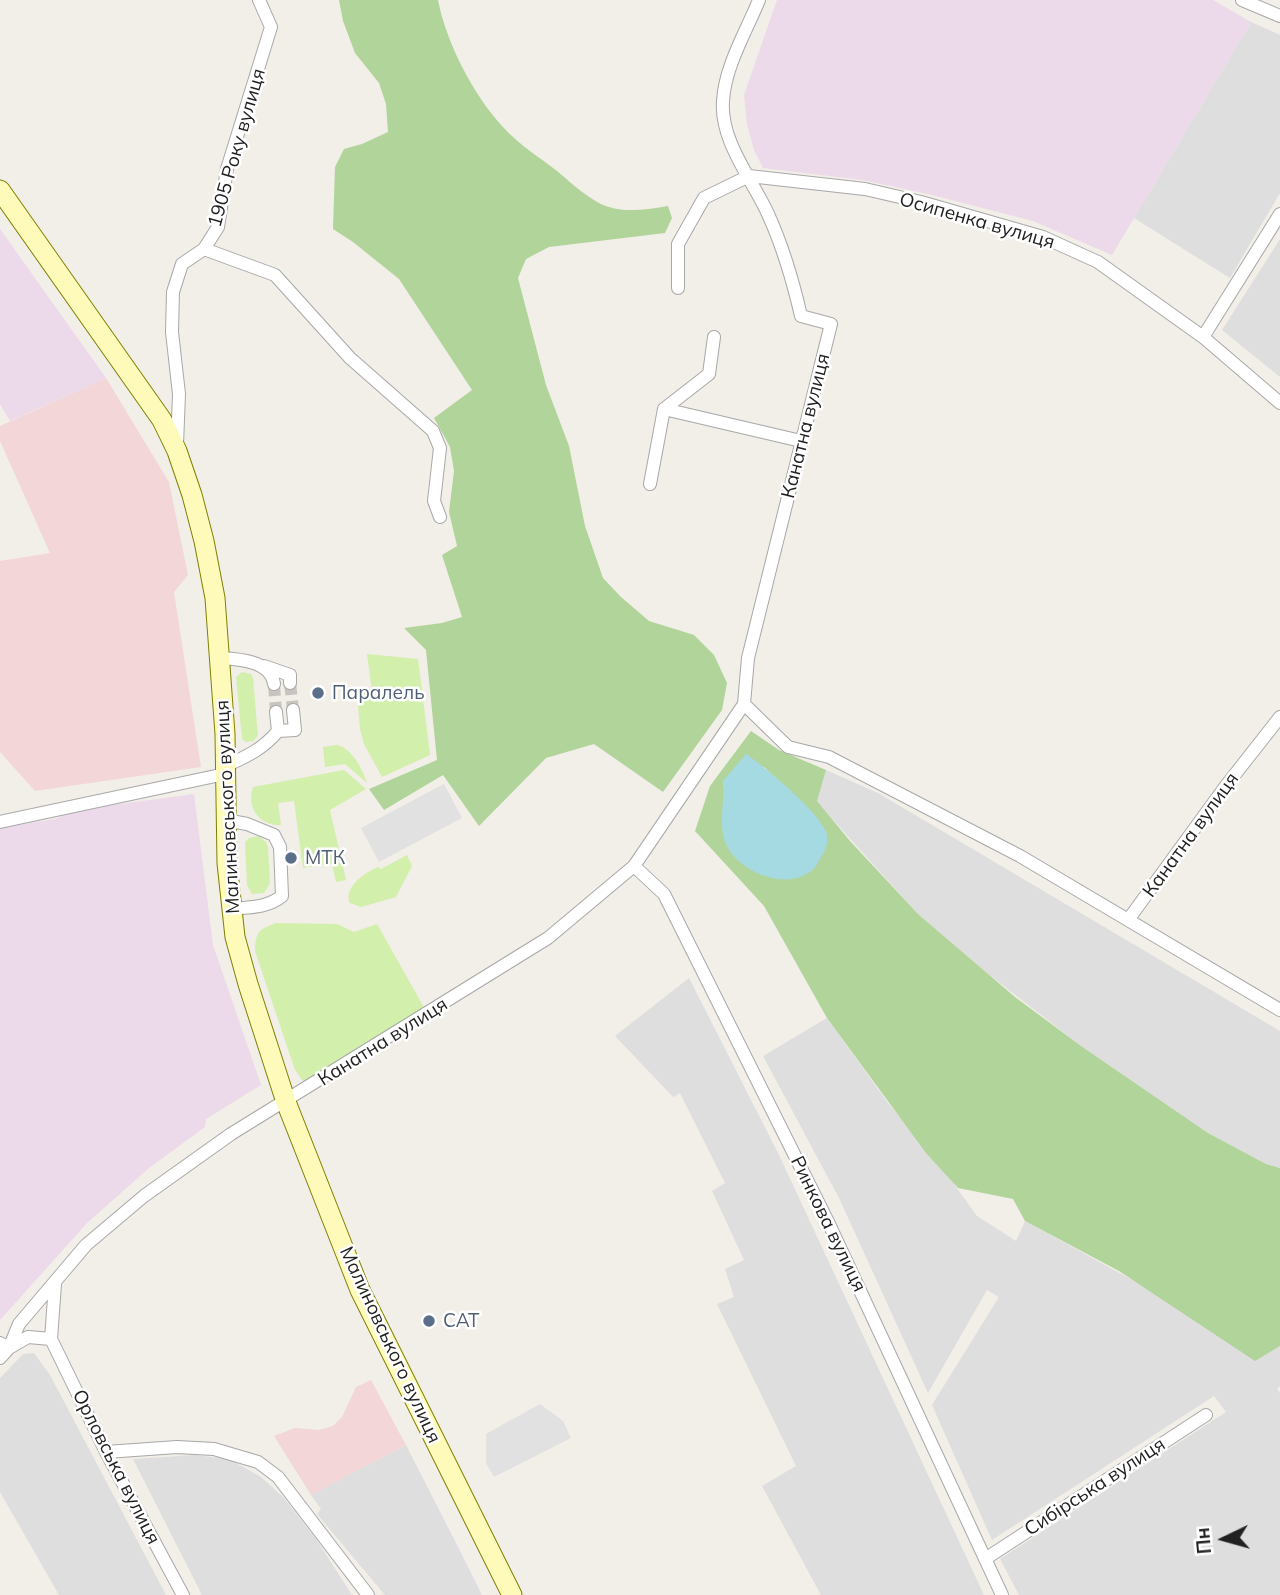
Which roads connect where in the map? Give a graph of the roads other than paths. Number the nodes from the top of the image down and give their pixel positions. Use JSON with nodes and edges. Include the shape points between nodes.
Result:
{"nodes":[{"id":1,"x":259,"y":0,"type":"edge"},
{"id":2,"x":759,"y":0,"type":"edge"},
{"id":3,"x":1242,"y":0,"type":"edge"},
{"id":4,"x":1280,"y":16,"type":"edge"},
{"id":5,"x":749,"y":176,"type":"junction"},
{"id":6,"x":0,"y":190,"type":"edge"},
{"id":7,"x":1280,"y":214,"type":"edge"},
{"id":8,"x":204,"y":248,"type":"junction"},
{"id":9,"x":678,"y":288,"type":"dead end"},
{"id":10,"x":714,"y":337,"type":"dead end"},
{"id":11,"x":1203,"y":337,"type":"junction"},
{"id":12,"x":1280,"y":403,"type":"edge"},
{"id":13,"x":664,"y":409,"type":"junction"},
{"id":14,"x":801,"y":441,"type":"junction"},
{"id":15,"x":177,"y":451,"type":"junction"},
{"id":16,"x":650,"y":484,"type":"dead end"},
{"id":17,"x":440,"y":517,"type":"dead end"},
{"id":18,"x":221,"y":658,"type":"junction"},
{"id":19,"x":260,"y":665,"type":"junction"},
{"id":20,"x":290,"y":683,"type":"dead end"},
{"id":21,"x":274,"y":684,"type":"tunnel mouth"},
{"id":22,"x":744,"y":704,"type":"junction"},
{"id":23,"x":293,"y":710,"type":"tunnel mouth"},
{"id":24,"x":276,"y":712,"type":"tunnel mouth"},
{"id":25,"x":1280,"y":717,"type":"edge"},
{"id":26,"x":278,"y":731,"type":"junction"},
{"id":27,"x":225,"y":770,"type":"junction"},
{"id":28,"x":226,"y":820,"type":"junction"},
{"id":29,"x":0,"y":822,"type":"edge"},
{"id":30,"x":634,"y":866,"type":"junction"},
{"id":31,"x":231,"y":909,"type":"junction"},
{"id":32,"x":1128,"y":920,"type":"junction"},
{"id":33,"x":1280,"y":1010,"type":"edge"},
{"id":34,"x":286,"y":1102,"type":"junction"},
{"id":35,"x":55,"y":1284,"type":"junction"},
{"id":36,"x":51,"y":1339,"type":"junction"},
{"id":37,"x":3,"y":1350,"type":"edge"},
{"id":38,"x":1206,"y":1415,"type":"dead end"},
{"id":39,"x":106,"y":1452,"type":"junction"},
{"id":40,"x":985,"y":1559,"type":"junction"},
{"id":41,"x":183,"y":1595,"type":"edge"},
{"id":42,"x":368,"y":1595,"type":"edge"},
{"id":43,"x":512,"y":1595,"type":"edge"},
{"id":44,"x":1002,"y":1595,"type":"edge"}],
"edges":[{"from":1,"to":8,"type":"street","name":"1905 Року вулиця","via":[[271,27],[227,169],[218,227]]},
{"from":2,"to":5,"type":"street","via":[[726,80],[723,102],[724,124]]},
{"from":3,"to":4,"type":"street"},
{"from":5,"to":9,"type":"street","via":[[704,198],[678,244]]},
{"from":5,"to":11,"type":"street","name":"Осипенка вулиця","via":[[865,189],[1043,237],[1098,262]]},
{"from":5,"to":14,"type":"street","name":"Канатна вулиця","via":[[790,271],[801,316],[831,324]]},
{"from":6,"to":15,"type":"main road","name":"Малиновського вулиця","via":[[162,420]]},
{"from":7,"to":11,"type":"street"},
{"from":8,"to":15,"type":"street","name":"1905 Року вулиця","via":[[182,264],[173,292]]},
{"from":8,"to":17,"type":"street","via":[[275,275],[349,358],[433,431],[440,448],[434,500]]},
{"from":10,"to":13,"type":"street","via":[[709,374]]},
{"from":11,"to":12,"type":"street","name":"Осипенка вулиця"},
{"from":13,"to":14,"type":"street"},
{"from":13,"to":16,"type":"street"},
{"from":14,"to":22,"type":"street","name":"Канатна вулиця","via":[[748,658]]},
{"from":15,"to":18,"type":"main road","name":"Малиновського вулиця","via":[[204,541]]},
{"from":18,"to":19,"type":"street"},
{"from":18,"to":27,"type":"main road","name":"Малиновського вулиця"},
{"from":19,"to":20,"type":"street","via":[[290,675]]},
{"from":19,"to":21,"type":"street"},
{"from":22,"to":30,"type":"street","name":"Канатна вулиця"},
{"from":22,"to":32,"type":"street","via":[[788,747],[829,757],[1020,856]]},
{"from":23,"to":26,"type":"street","via":[[295,730]]},
{"from":24,"to":26,"type":"street"},
{"from":25,"to":32,"type":"street","name":"Канатна вулиця"},
{"from":26,"to":27,"type":"street"},
{"from":27,"to":28,"type":"main road","name":"Малиновського вулиця"},
{"from":27,"to":29,"type":"street"},
{"from":28,"to":31,"type":"main road","name":"Малиновського вулиця"},
{"from":28,"to":31,"type":"street","via":[[274,835],[280,847],[282,896],[274,903]]},
{"from":30,"to":34,"type":"street","name":"Канатна вулиця","via":[[548,938]]},
{"from":30,"to":40,"type":"street","name":"Ринкова вулиця","via":[[664,894],[830,1224]]},
{"from":31,"to":34,"type":"main road","name":"Малиновського вулиця","via":[[241,960]]},
{"from":32,"to":33,"type":"street"},
{"from":34,"to":35,"type":"street","name":"Канатна вулиця","via":[[200,1154],[144,1196],[86,1245]]},
{"from":34,"to":43,"type":"main road","name":"Малиновського вулиця","via":[[360,1290]]},
{"from":35,"to":36,"type":"street"},
{"from":35,"to":37,"type":"street","name":"Канатна вулиця","via":[[19,1324]]},
{"from":36,"to":37,"type":"street","via":[[28,1337]]},
{"from":36,"to":39,"type":"street","name":"Орловська вулиця"},
{"from":38,"to":40,"type":"street","name":"Сибірська вулиця"},
{"from":39,"to":41,"type":"street","name":"Орловська вулиця"},
{"from":39,"to":42,"type":"street","via":[[214,1449],[258,1462],[278,1477]]},
{"from":40,"to":44,"type":"street","name":"Ринкова вулиця"}]}
